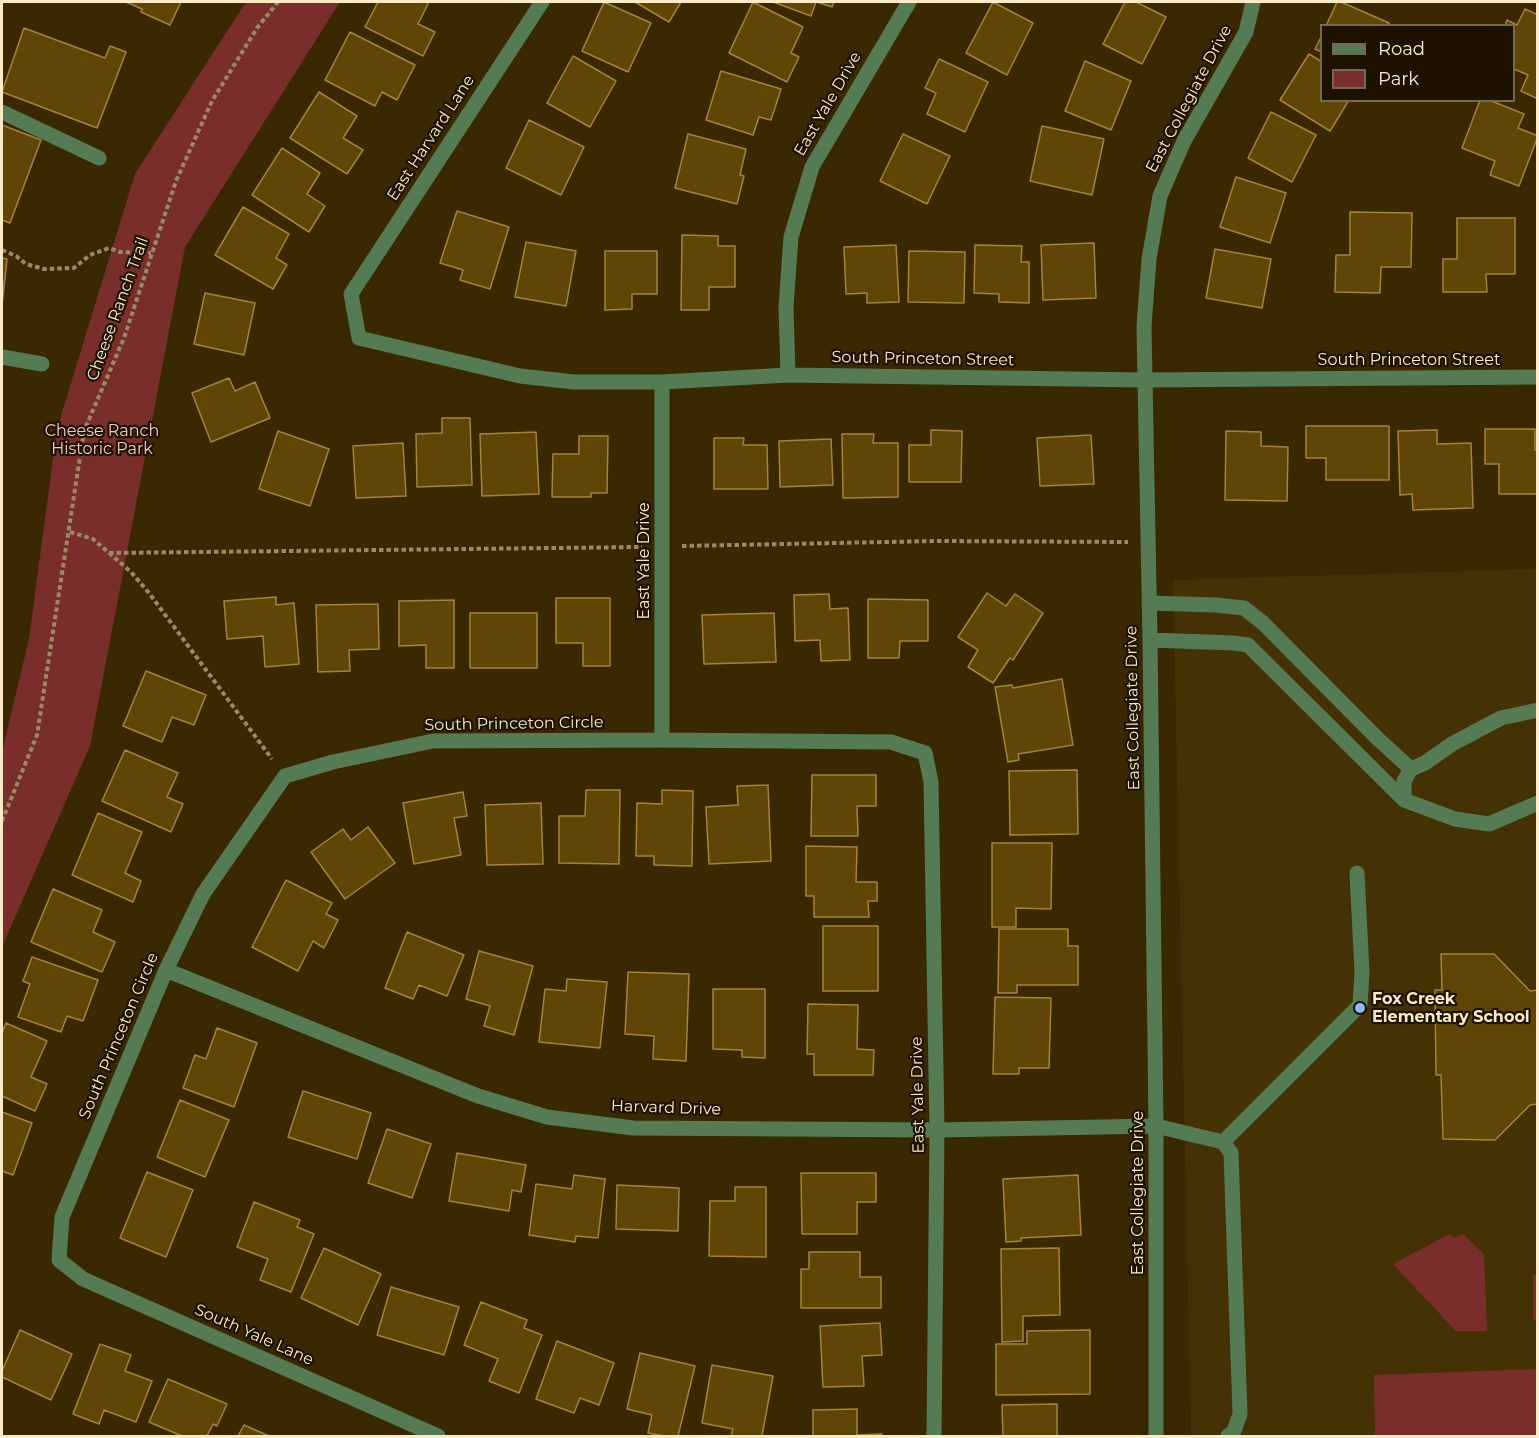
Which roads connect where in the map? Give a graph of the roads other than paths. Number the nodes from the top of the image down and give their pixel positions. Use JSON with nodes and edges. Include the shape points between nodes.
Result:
{"nodes":[{"id":1,"x":542,"y":2,"type":"edge"},
{"id":2,"x":909,"y":2,"type":"edge"},
{"id":3,"x":1253,"y":2,"type":"edge"},
{"id":4,"x":2,"y":112,"type":"edge"},
{"id":5,"x":99,"y":158,"type":"dead end"},
{"id":6,"x":351,"y":294,"type":"joint"},
{"id":7,"x":2,"y":357,"type":"edge"},
{"id":8,"x":42,"y":364,"type":"dead end"},
{"id":9,"x":788,"y":375,"type":"junction"},
{"id":10,"x":1538,"y":377,"type":"edge"},
{"id":11,"x":1145,"y":380,"type":"junction"},
{"id":12,"x":662,"y":382,"type":"junction"},
{"id":13,"x":1149,"y":603,"type":"junction"},
{"id":14,"x":1150,"y":640,"type":"junction"},
{"id":15,"x":1538,"y":710,"type":"edge"},
{"id":16,"x":662,"y":740,"type":"junction"},
{"id":17,"x":925,"y":753,"type":"joint"},
{"id":18,"x":1411,"y":769,"type":"junction"},
{"id":19,"x":1404,"y":800,"type":"junction"},
{"id":20,"x":1538,"y":803,"type":"edge"},
{"id":21,"x":1357,"y":873,"type":"dead end"},
{"id":22,"x":166,"y":970,"type":"junction"},
{"id":23,"x":1156,"y":1125,"type":"junction"},
{"id":24,"x":937,"y":1130,"type":"junction"},
{"id":25,"x":1223,"y":1142,"type":"junction"},
{"id":26,"x":59,"y":1260,"type":"joint"},
{"id":27,"x":438,"y":1437,"type":"edge"},
{"id":28,"x":933,"y":1437,"type":"edge"},
{"id":29,"x":1156,"y":1437,"type":"edge"},
{"id":30,"x":1228,"y":1437,"type":"edge"}],
"edges":[{"from":1,"to":6,"type":"street","name":"East Harvard Lane"},
{"from":2,"to":9,"type":"street","name":"East Yale Drive","via":[[812,167],[791,237],[786,307]]},
{"from":3,"to":11,"type":"street","name":"East Collegiate Drive","via":[[1246,32],[1184,141],[1160,196],[1149,259]]},
{"from":4,"to":5,"type":"street"},
{"from":6,"to":12,"type":"street","name":"South Princeton Street","via":[[359,338],[520,376],[574,382]]},
{"from":7,"to":8,"type":"street"},
{"from":9,"to":11,"type":"street","name":"South Princeton Street"},
{"from":9,"to":12,"type":"street","name":"South Princeton Street"},
{"from":10,"to":11,"type":"street","name":"South Princeton Street"},
{"from":11,"to":13,"type":"street","name":"East Collegiate Drive"},
{"from":12,"to":16,"type":"street","name":"East Yale Drive"},
{"from":13,"to":14,"type":"street","name":"East Collegiate Drive"},
{"from":13,"to":18,"type":"street","via":[[1244,608],[1263,622]]},
{"from":14,"to":19,"type":"street","via":[[1248,645]]},
{"from":14,"to":23,"type":"street","name":"East Collegiate Drive"},
{"from":15,"to":18,"type":"street","via":[[1501,718]]},
{"from":16,"to":17,"type":"street","name":"South Princeton Circle","via":[[891,742]]},
{"from":16,"to":22,"type":"street","name":"South Princeton Circle","via":[[433,741],[285,776],[203,894]]},
{"from":17,"to":24,"type":"street","name":"East Yale Drive","via":[[931,782]]},
{"from":18,"to":19,"type":"street","via":[[1404,781]]},
{"from":19,"to":20,"type":"street","via":[[1455,819],[1489,824]]},
{"from":21,"to":25,"type":"street","via":[[1360,1005]]},
{"from":22,"to":24,"type":"street","name":"Harvard Drive","via":[[478,1096],[548,1117],[633,1128]]},
{"from":22,"to":26,"type":"street","name":"South Princeton Circle","via":[[62,1217]]},
{"from":23,"to":24,"type":"street","name":"Harvard Drive"},
{"from":23,"to":25,"type":"street","name":"Harvard Drive"},
{"from":23,"to":29,"type":"street","name":"East Collegiate Drive"},
{"from":24,"to":28,"type":"street","name":"East Yale Drive"},
{"from":25,"to":30,"type":"street","via":[[1231,1153],[1239,1414]]},
{"from":26,"to":27,"type":"street","name":"South Yale Lane","via":[[84,1280]]}]}
